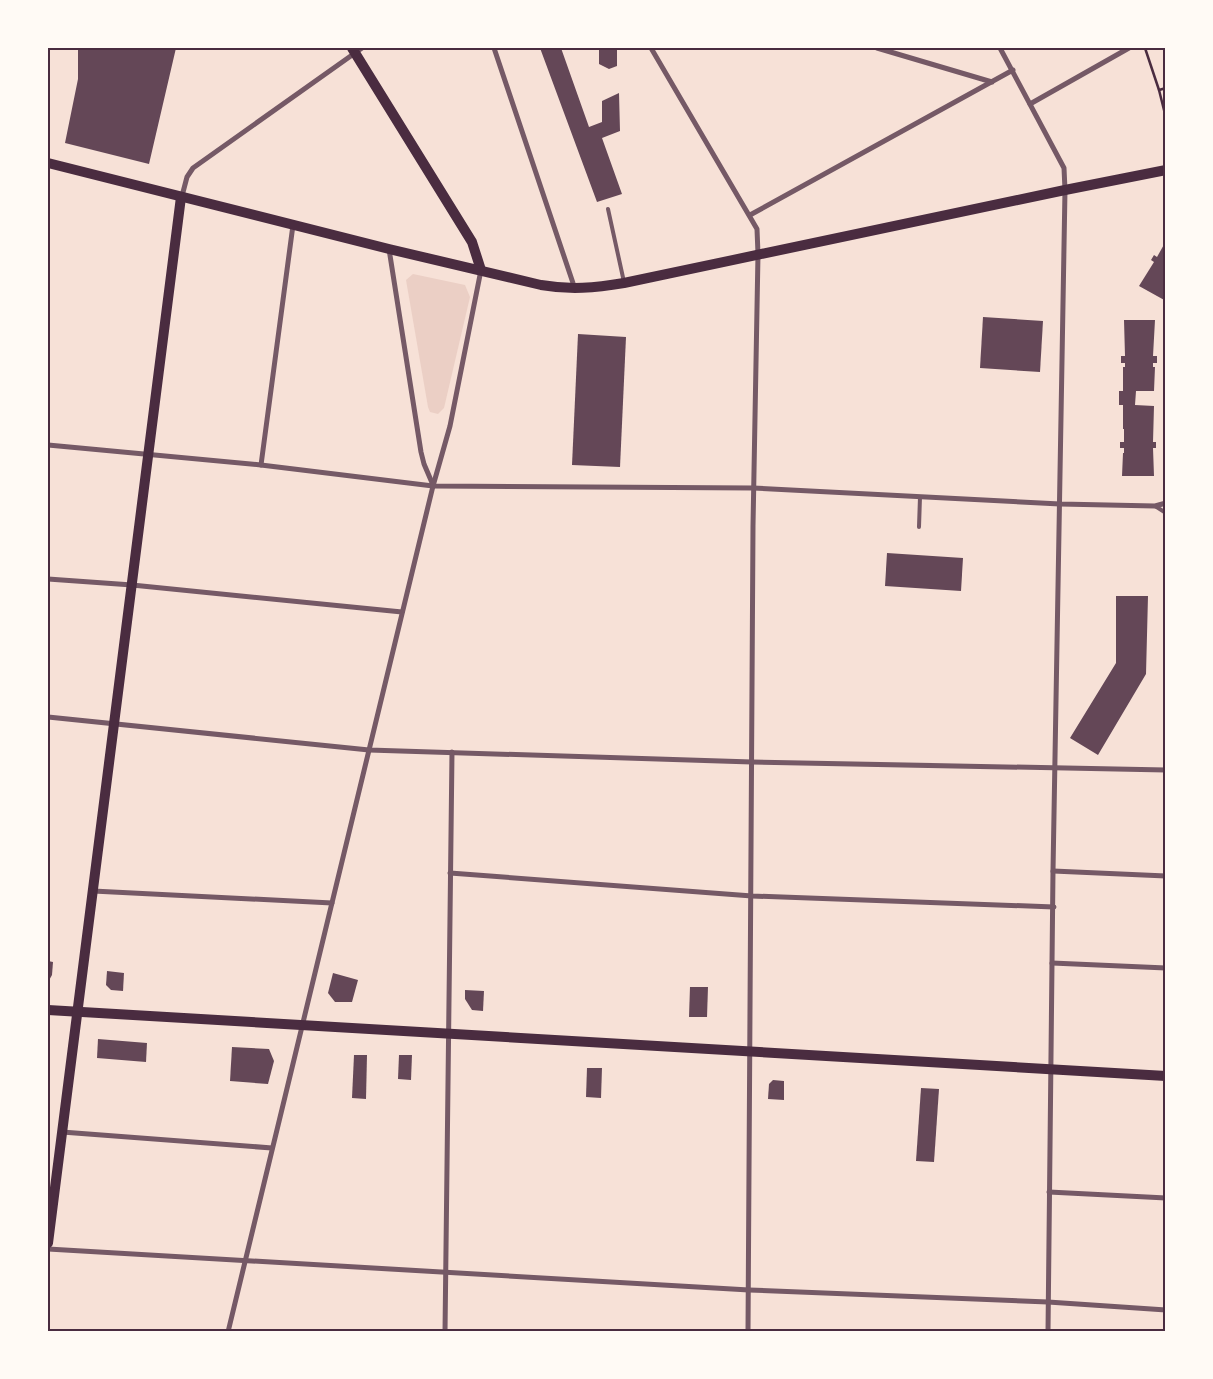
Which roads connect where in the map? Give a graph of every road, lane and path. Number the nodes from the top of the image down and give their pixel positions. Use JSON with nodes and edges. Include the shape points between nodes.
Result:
{"nodes":[{"id":1,"x":494,"y":48,"type":"edge"},
{"id":2,"x":651,"y":48,"type":"edge"},
{"id":3,"x":877,"y":48,"type":"edge"},
{"id":4,"x":1000,"y":48,"type":"edge"},
{"id":5,"x":1129,"y":48,"type":"edge"},
{"id":6,"x":1145,"y":48,"type":"edge"},
{"id":7,"x":356,"y":49,"type":"edge"},
{"id":8,"x":1013,"y":70,"type":"junction"},
{"id":9,"x":992,"y":82,"type":"junction"},
{"id":10,"x":1166,"y":88,"type":"edge"},
{"id":11,"x":1158,"y":90,"type":"junction"},
{"id":12,"x":1030,"y":104,"type":"junction"},
{"id":13,"x":1166,"y":118,"type":"edge"},
{"id":14,"x":48,"y":163,"type":"edge"},
{"id":15,"x":1166,"y":170,"type":"edge"},
{"id":16,"x":1065,"y":190,"type":"junction"},
{"id":17,"x":181,"y":197,"type":"junction"},
{"id":18,"x":608,"y":209,"type":"dead end"},
{"id":19,"x":750,"y":215,"type":"junction"},
{"id":20,"x":293,"y":225,"type":"junction"},
{"id":21,"x":389,"y":249,"type":"junction"},
{"id":22,"x":758,"y":254,"type":"junction"},
{"id":23,"x":481,"y":270,"type":"junction"},
{"id":24,"x":624,"y":284,"type":"junction"},
{"id":25,"x":575,"y":289,"type":"junction"},
{"id":26,"x":48,"y":445,"type":"edge"},
{"id":27,"x":148,"y":454,"type":"junction"},
{"id":28,"x":262,"y":465,"type":"junction"},
{"id":29,"x":433,"y":486,"type":"junction"},
{"id":30,"x":753,"y":488,"type":"junction"},
{"id":31,"x":920,"y":497,"type":"junction"},
{"id":32,"x":1166,"y":503,"type":"edge"},
{"id":33,"x":1060,"y":504,"type":"junction"},
{"id":34,"x":1155,"y":506,"type":"junction"},
{"id":35,"x":1166,"y":513,"type":"edge"},
{"id":36,"x":919,"y":527,"type":"dead end"},
{"id":37,"x":48,"y":579,"type":"edge"},
{"id":38,"x":132,"y":586,"type":"junction"},
{"id":39,"x":402,"y":612,"type":"junction"},
{"id":40,"x":48,"y":717,"type":"edge"},
{"id":41,"x":114,"y":723,"type":"junction"},
{"id":42,"x":369,"y":750,"type":"junction"},
{"id":43,"x":452,"y":752,"type":"junction"},
{"id":44,"x":752,"y":762,"type":"junction"},
{"id":45,"x":1055,"y":767,"type":"junction"},
{"id":46,"x":1166,"y":770,"type":"edge"},
{"id":47,"x":1053,"y":871,"type":"junction"},
{"id":48,"x":450,"y":873,"type":"junction"},
{"id":49,"x":1166,"y":876,"type":"edge"},
{"id":50,"x":92,"y":891,"type":"junction"},
{"id":51,"x":752,"y":896,"type":"junction"},
{"id":52,"x":332,"y":903,"type":"junction"},
{"id":53,"x":1054,"y":907,"type":"junction"},
{"id":54,"x":1052,"y":963,"type":"junction"},
{"id":55,"x":1166,"y":968,"type":"edge"},
{"id":56,"x":48,"y":1010,"type":"edge"},
{"id":57,"x":77,"y":1013,"type":"junction"},
{"id":58,"x":302,"y":1026,"type":"junction"},
{"id":59,"x":448,"y":1034,"type":"junction"},
{"id":60,"x":750,"y":1052,"type":"junction"},
{"id":61,"x":1051,"y":1069,"type":"junction"},
{"id":62,"x":1166,"y":1076,"type":"edge"},
{"id":63,"x":62,"y":1132,"type":"junction"},
{"id":64,"x":272,"y":1148,"type":"junction"},
{"id":65,"x":1049,"y":1192,"type":"junction"},
{"id":66,"x":1166,"y":1198,"type":"edge"},
{"id":67,"x":48,"y":1243,"type":"edge"},
{"id":68,"x":48,"y":1249,"type":"edge"},
{"id":69,"x":244,"y":1262,"type":"junction"},
{"id":70,"x":446,"y":1273,"type":"junction"},
{"id":71,"x":749,"y":1290,"type":"junction"},
{"id":72,"x":1048,"y":1302,"type":"junction"},
{"id":73,"x":1166,"y":1310,"type":"edge"},
{"id":74,"x":228,"y":1332,"type":"edge"},
{"id":75,"x":446,"y":1332,"type":"edge"},
{"id":76,"x":748,"y":1332,"type":"edge"},
{"id":77,"x":1048,"y":1332,"type":"edge"}],
"edges":[{"from":1,"to":25,"type":"street"},
{"from":2,"to":19,"type":"street"},
{"from":3,"to":9,"type":"street"},
{"from":4,"to":8,"type":"street"},
{"from":5,"to":12,"type":"street"},
{"from":6,"to":11,"type":"path"},
{"from":7,"to":17,"type":"street","via":[[193,168]]},
{"from":7,"to":23,"type":"main road","via":[[472,242]]},
{"from":8,"to":9,"type":"street"},
{"from":8,"to":12,"type":"street"},
{"from":9,"to":19,"type":"street"},
{"from":10,"to":11,"type":"path"},
{"from":11,"to":13,"type":"path"},
{"from":12,"to":16,"type":"street","via":[[1064,168]]},
{"from":14,"to":17,"type":"main road"},
{"from":15,"to":16,"type":"main road"},
{"from":16,"to":22,"type":"main road"},
{"from":16,"to":33,"type":"street"},
{"from":17,"to":20,"type":"main road"},
{"from":17,"to":27,"type":"main road"},
{"from":18,"to":24,"type":"lane"},
{"from":19,"to":22,"type":"street","via":[[757,229]]},
{"from":20,"to":21,"type":"main road"},
{"from":20,"to":28,"type":"street"},
{"from":21,"to":23,"type":"main road"},
{"from":21,"to":29,"type":"street","via":[[424,464]]},
{"from":22,"to":24,"type":"main road"},
{"from":22,"to":30,"type":"street"},
{"from":23,"to":25,"type":"main road"},
{"from":23,"to":29,"type":"street","via":[[450,426]]},
{"from":24,"to":25,"type":"main road"},
{"from":26,"to":27,"type":"street"},
{"from":27,"to":28,"type":"street"},
{"from":27,"to":38,"type":"main road"},
{"from":28,"to":29,"type":"street"},
{"from":29,"to":30,"type":"street"},
{"from":29,"to":39,"type":"street"},
{"from":30,"to":31,"type":"street"},
{"from":30,"to":44,"type":"street"},
{"from":31,"to":33,"type":"street"},
{"from":31,"to":36,"type":"lane"},
{"from":32,"to":34,"type":"street"},
{"from":33,"to":34,"type":"street"},
{"from":33,"to":45,"type":"street"},
{"from":34,"to":35,"type":"lane"},
{"from":37,"to":38,"type":"street"},
{"from":38,"to":39,"type":"street"},
{"from":38,"to":41,"type":"main road"},
{"from":39,"to":42,"type":"street"},
{"from":40,"to":41,"type":"street"},
{"from":41,"to":42,"type":"street"},
{"from":41,"to":50,"type":"main road"},
{"from":42,"to":43,"type":"street"},
{"from":42,"to":52,"type":"street"},
{"from":43,"to":44,"type":"street"},
{"from":43,"to":48,"type":"street"},
{"from":44,"to":45,"type":"street"},
{"from":44,"to":51,"type":"street"},
{"from":45,"to":46,"type":"street"},
{"from":45,"to":47,"type":"street"},
{"from":47,"to":49,"type":"street"},
{"from":47,"to":53,"type":"street"},
{"from":48,"to":51,"type":"street"},
{"from":48,"to":59,"type":"street"},
{"from":50,"to":52,"type":"street"},
{"from":50,"to":57,"type":"main road"},
{"from":51,"to":53,"type":"street"},
{"from":51,"to":60,"type":"street"},
{"from":52,"to":58,"type":"street"},
{"from":53,"to":54,"type":"street"},
{"from":54,"to":55,"type":"street"},
{"from":54,"to":61,"type":"street"},
{"from":56,"to":57,"type":"main road"},
{"from":57,"to":58,"type":"main road"},
{"from":57,"to":63,"type":"main road"},
{"from":58,"to":59,"type":"main road"},
{"from":58,"to":64,"type":"street"},
{"from":59,"to":60,"type":"main road"},
{"from":59,"to":70,"type":"street"},
{"from":60,"to":61,"type":"main road"},
{"from":60,"to":71,"type":"street"},
{"from":61,"to":62,"type":"main road"},
{"from":61,"to":65,"type":"street"},
{"from":63,"to":64,"type":"street"},
{"from":63,"to":67,"type":"main road"},
{"from":64,"to":69,"type":"street"},
{"from":65,"to":66,"type":"street"},
{"from":65,"to":72,"type":"street"},
{"from":68,"to":69,"type":"street"},
{"from":69,"to":70,"type":"street"},
{"from":69,"to":74,"type":"street"},
{"from":70,"to":71,"type":"street"},
{"from":70,"to":75,"type":"street"},
{"from":71,"to":72,"type":"street"},
{"from":71,"to":76,"type":"street"},
{"from":72,"to":73,"type":"street"},
{"from":72,"to":77,"type":"street"}]}
